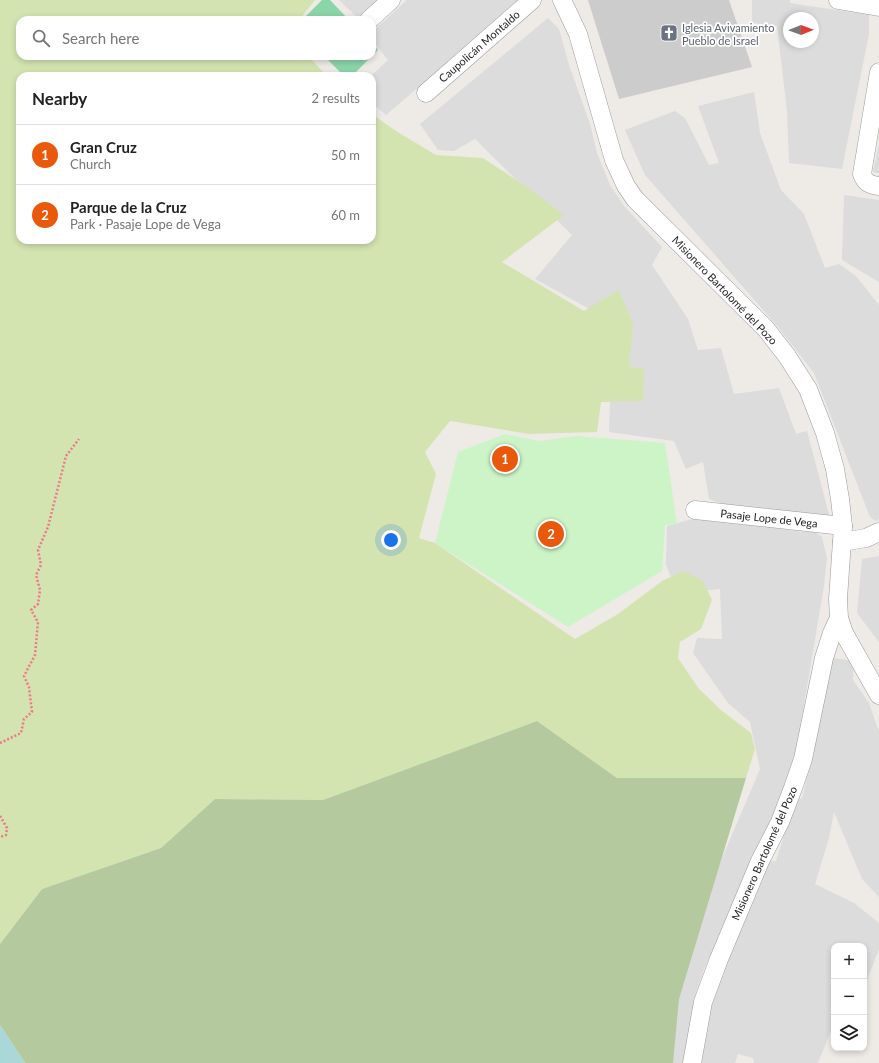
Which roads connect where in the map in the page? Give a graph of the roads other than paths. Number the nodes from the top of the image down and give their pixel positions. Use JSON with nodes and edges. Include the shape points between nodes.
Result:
{"nodes":[{"id":1,"x":391,"y":0,"type":"edge"},
{"id":2,"x":532,"y":0,"type":"edge"},
{"id":3,"x":562,"y":0,"type":"edge"},
{"id":4,"x":838,"y":0,"type":"edge"},
{"id":5,"x":879,"y":6,"type":"edge"},
{"id":6,"x":373,"y":16,"type":"edge"},
{"id":7,"x":879,"y":72,"type":"edge"},
{"id":8,"x":426,"y":92,"type":"dead end"},
{"id":9,"x":879,"y":186,"type":"edge"},
{"id":10,"x":695,"y":510,"type":"dead end"},
{"id":11,"x":879,"y":532,"type":"edge"},
{"id":12,"x":843,"y":534,"type":"junction"},
{"id":13,"x":839,"y":618,"type":"junction"},
{"id":14,"x":879,"y":695,"type":"edge"},
{"id":15,"x":692,"y":1063,"type":"edge"}],
"edges":[{"from":1,"to":6,"type":"street"},
{"from":2,"to":8,"type":"street","name":"Caupolicán Montaldo"},
{"from":3,"to":12,"type":"street","name":"Misionero Bartolomé del Pozo","via":[[578,34],[614,160],[626,186],[766,329],[808,389],[835,469]]},
{"from":4,"to":5,"type":"street"},
{"from":7,"to":9,"type":"street","via":[[862,174],[868,183]]},
{"from":10,"to":12,"type":"street","name":"Pasaje Lope de Vega"},
{"from":11,"to":12,"type":"street","name":"Pasaje Lope de Vega","via":[[866,538]]},
{"from":12,"to":13,"type":"street","name":"Misionero Bartolomé del Pozo"},
{"from":13,"to":14,"type":"street","name":"Misionero Bartolomé del Pozo","via":[[844,633]]},
{"from":13,"to":15,"type":"street","name":"Misionero Bartolomé del Pozo","via":[[824,658],[801,766],[780,822],[757,868],[703,1002]]}]}
